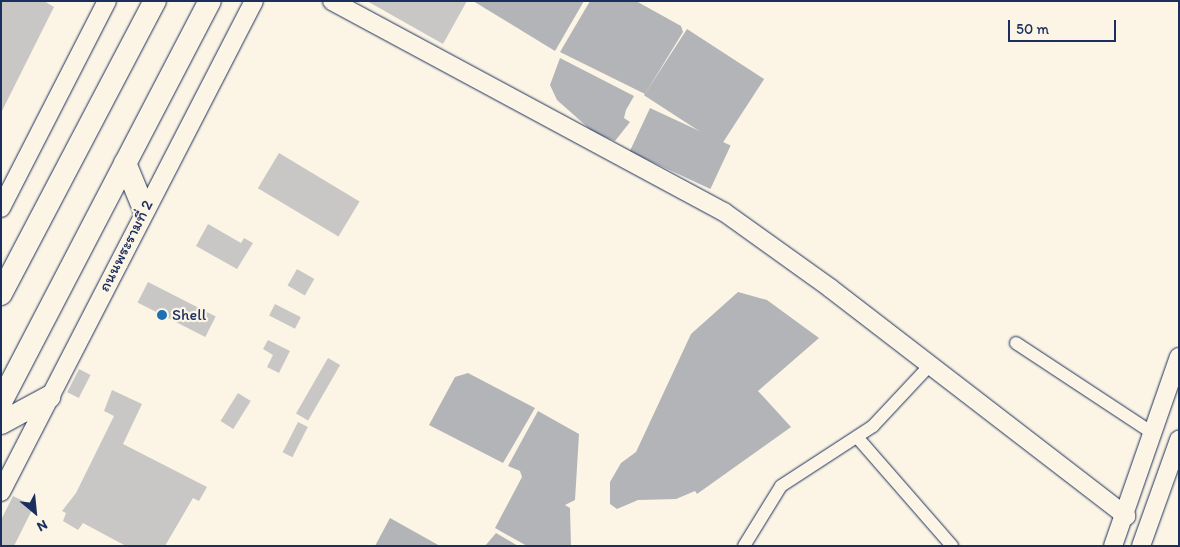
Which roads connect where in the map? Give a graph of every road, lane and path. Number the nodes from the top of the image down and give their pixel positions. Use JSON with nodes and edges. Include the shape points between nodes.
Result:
{"nodes":[{"id":1,"x":107,"y":1,"type":"edge"},
{"id":2,"x":154,"y":1,"type":"edge"},
{"id":3,"x":210,"y":1,"type":"edge"},
{"id":4,"x":254,"y":1,"type":"edge"},
{"id":5,"x":332,"y":1,"type":"edge"},
{"id":6,"x":126,"y":162,"type":"junction"},
{"id":7,"x":1,"y":208,"type":"edge"},
{"id":8,"x":144,"y":209,"type":"junction"},
{"id":9,"x":1,"y":294,"type":"edge"},
{"id":10,"x":1016,"y":343,"type":"dead end"},
{"id":11,"x":1179,"y":357,"type":"edge"},
{"id":12,"x":930,"y":365,"type":"junction"},
{"id":13,"x":49,"y":397,"type":"junction"},
{"id":14,"x":1,"y":402,"type":"edge"},
{"id":15,"x":1,"y":423,"type":"edge"},
{"id":16,"x":1154,"y":434,"type":"junction"},
{"id":17,"x":856,"y":437,"type":"junction"},
{"id":18,"x":1179,"y":440,"type":"edge"},
{"id":19,"x":1,"y":492,"type":"edge"},
{"id":20,"x":1126,"y":516,"type":"junction"},
{"id":21,"x":1147,"y":543,"type":"edge"},
{"id":22,"x":744,"y":546,"type":"edge"},
{"id":23,"x":952,"y":546,"type":"edge"},
{"id":24,"x":1113,"y":546,"type":"edge"}],
"edges":[{"from":1,"to":7,"type":"main road"},
{"from":2,"to":9,"type":"highway"},
{"from":3,"to":6,"type":"highway"},
{"from":4,"to":8,"type":"main road","name":"ถนนพระรามที่ 2"},
{"from":5,"to":12,"type":"main road","via":[[724,212]]},
{"from":6,"to":8,"type":"highway"},
{"from":6,"to":14,"type":"highway"},
{"from":8,"to":13,"type":"main road","name":"ถนนพระรามที่ 2"},
{"from":10,"to":16,"type":"street"},
{"from":11,"to":16,"type":"main road"},
{"from":12,"to":17,"type":"street","via":[[890,411]]},
{"from":12,"to":20,"type":"main road"},
{"from":13,"to":15,"type":"highway"},
{"from":13,"to":19,"type":"main road","name":"ถนนพระรามที่ 2"},
{"from":16,"to":20,"type":"main road"},
{"from":17,"to":22,"type":"street","via":[[781,486]]},
{"from":17,"to":23,"type":"street"},
{"from":18,"to":21,"type":"main road"},
{"from":20,"to":24,"type":"main road"}]}
